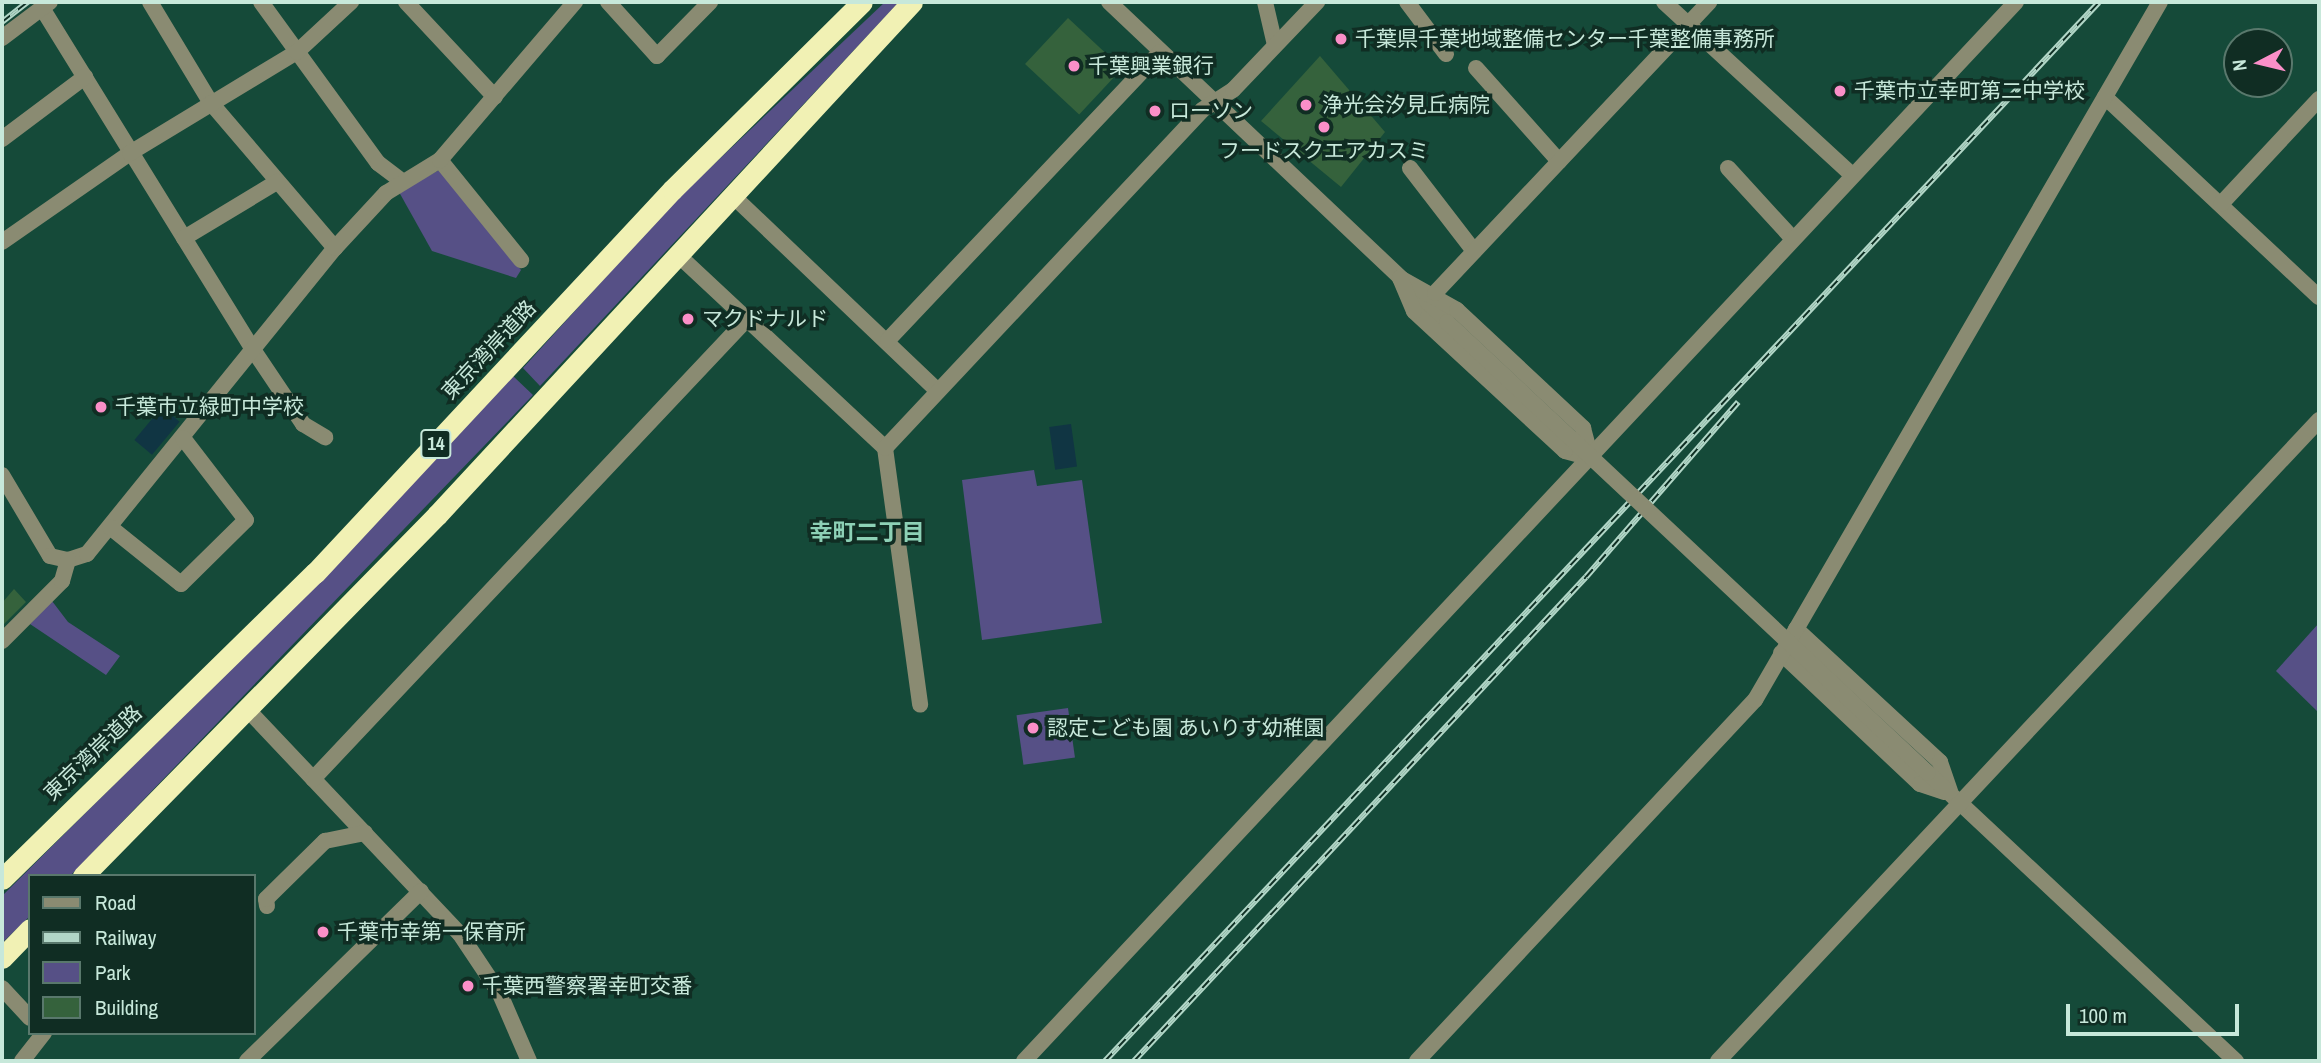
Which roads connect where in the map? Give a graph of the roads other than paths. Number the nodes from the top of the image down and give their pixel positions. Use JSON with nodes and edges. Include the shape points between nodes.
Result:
{"nodes":[{"id":1,"x":150,"y":2,"type":"edge"},
{"id":2,"x":261,"y":2,"type":"edge"},
{"id":3,"x":351,"y":2,"type":"edge"},
{"id":4,"x":406,"y":2,"type":"edge"},
{"id":5,"x":575,"y":2,"type":"edge"},
{"id":6,"x":608,"y":2,"type":"edge"},
{"id":7,"x":710,"y":2,"type":"edge"},
{"id":8,"x":862,"y":2,"type":"edge"},
{"id":9,"x":876,"y":2,"type":"edge"},
{"id":10,"x":912,"y":2,"type":"edge"},
{"id":11,"x":1109,"y":2,"type":"edge"},
{"id":12,"x":1265,"y":2,"type":"edge"},
{"id":13,"x":1318,"y":2,"type":"edge"},
{"id":14,"x":1407,"y":2,"type":"edge"},
{"id":15,"x":1664,"y":2,"type":"edge"},
{"id":16,"x":1709,"y":2,"type":"edge"},
{"id":17,"x":2016,"y":2,"type":"edge"},
{"id":18,"x":2160,"y":2,"type":"edge"},
{"id":19,"x":46,"y":5,"type":"edge"},
{"id":20,"x":844,"y":20,"type":"junction"},
{"id":21,"x":1688,"y":24,"type":"junction"},
{"id":22,"x":2,"y":38,"type":"edge"},
{"id":23,"x":1275,"y":45,"type":"junction"},
{"id":24,"x":296,"y":52,"type":"junction"},
{"id":25,"x":1160,"y":52,"type":"junction"},
{"id":26,"x":1447,"y":54,"type":"dead end"},
{"id":27,"x":1476,"y":68,"type":"dead end"},
{"id":28,"x":85,"y":77,"type":"junction"},
{"id":29,"x":495,"y":97,"type":"junction"},
{"id":30,"x":2105,"y":97,"type":"junction"},
{"id":31,"x":2319,"y":99,"type":"edge"},
{"id":32,"x":1214,"y":102,"type":"junction"},
{"id":33,"x":211,"y":103,"type":"junction"},
{"id":34,"x":2,"y":138,"type":"edge"},
{"id":35,"x":130,"y":153,"type":"junction"},
{"id":36,"x":440,"y":160,"type":"junction"},
{"id":37,"x":1559,"y":161,"type":"junction"},
{"id":38,"x":1410,"y":168,"type":"dead end"},
{"id":39,"x":1728,"y":168,"type":"dead end"},
{"id":40,"x":1852,"y":175,"type":"junction"},
{"id":41,"x":402,"y":181,"type":"junction"},
{"id":42,"x":277,"y":182,"type":"junction"},
{"id":43,"x":733,"y":196,"type":"junction"},
{"id":44,"x":2221,"y":204,"type":"junction"},
{"id":45,"x":184,"y":239,"type":"junction"},
{"id":46,"x":1793,"y":239,"type":"junction"},
{"id":47,"x":2,"y":242,"type":"edge"},
{"id":48,"x":335,"y":247,"type":"junction"},
{"id":49,"x":1474,"y":251,"type":"junction"},
{"id":50,"x":677,"y":254,"type":"junction"},
{"id":51,"x":521,"y":260,"type":"dead end"},
{"id":52,"x":1400,"y":278,"type":"junction"},
{"id":53,"x":1435,"y":293,"type":"junction"},
{"id":54,"x":2319,"y":297,"type":"edge"},
{"id":55,"x":747,"y":319,"type":"junction"},
{"id":56,"x":888,"y":340,"type":"junction"},
{"id":57,"x":254,"y":351,"type":"junction"},
{"id":58,"x":938,"y":391,"type":"junction"},
{"id":59,"x":2319,"y":420,"type":"edge"},
{"id":60,"x":325,"y":437,"type":"dead end"},
{"id":61,"x":183,"y":438,"type":"junction"},
{"id":62,"x":885,"y":448,"type":"junction"},
{"id":63,"x":1591,"y":458,"type":"junction"},
{"id":64,"x":2,"y":475,"type":"edge"},
{"id":65,"x":110,"y":527,"type":"junction"},
{"id":66,"x":68,"y":560,"type":"junction"},
{"id":67,"x":1796,"y":629,"type":"junction"},
{"id":68,"x":2,"y":641,"type":"edge"},
{"id":69,"x":1781,"y":653,"type":"junction"},
{"id":70,"x":920,"y":705,"type":"dead end"},
{"id":71,"x":247,"y":710,"type":"junction"},
{"id":72,"x":313,"y":779,"type":"junction"},
{"id":73,"x":1955,"y":798,"type":"junction"},
{"id":74,"x":365,"y":833,"type":"junction"},
{"id":75,"x":85,"y":874,"type":"edge"},
{"id":76,"x":2,"y":878,"type":"edge"},
{"id":77,"x":421,"y":891,"type":"junction"},
{"id":78,"x":267,"y":906,"type":"dead end"},
{"id":79,"x":28,"y":931,"type":"edge"},
{"id":80,"x":2,"y":958,"type":"edge"},
{"id":81,"x":2,"y":988,"type":"edge"},
{"id":82,"x":28,"y":1016,"type":"edge"},
{"id":83,"x":42,"y":1035,"type":"edge"},
{"id":84,"x":22,"y":1061,"type":"edge"},
{"id":85,"x":247,"y":1061,"type":"edge"},
{"id":86,"x":529,"y":1061,"type":"edge"},
{"id":87,"x":1024,"y":1061,"type":"edge"},
{"id":88,"x":1417,"y":1061,"type":"edge"},
{"id":89,"x":1718,"y":1061,"type":"edge"},
{"id":90,"x":2236,"y":1061,"type":"edge"}],
"edges":[{"from":1,"to":33,"type":"street"},
{"from":2,"to":24,"type":"street"},
{"from":3,"to":24,"type":"street"},
{"from":4,"to":29,"type":"street"},
{"from":5,"to":29,"type":"street"},
{"from":6,"to":7,"type":"street","via":[[657,57]]},
{"from":8,"to":20,"type":"highway","name":"東京湾岸道路","number":"14"},
{"from":9,"to":20,"type":"highway"},
{"from":10,"to":43,"type":"highway","number":"14"},
{"from":11,"to":25,"type":"street"},
{"from":12,"to":23,"type":"street"},
{"from":13,"to":23,"type":"street"},
{"from":14,"to":26,"type":"street"},
{"from":15,"to":21,"type":"street"},
{"from":16,"to":21,"type":"street"},
{"from":17,"to":40,"type":"street"},
{"from":18,"to":30,"type":"street"},
{"from":19,"to":22,"type":"street"},
{"from":19,"to":28,"type":"street"},
{"from":20,"to":76,"type":"highway","name":"東京湾岸道路","number":"14","via":[[672,190],[316,572]]},
{"from":21,"to":37,"type":"street"},
{"from":21,"to":40,"type":"street"},
{"from":23,"to":32,"type":"street"},
{"from":24,"to":33,"type":"street"},
{"from":24,"to":41,"type":"street","via":[[378,163]]},
{"from":25,"to":32,"type":"street"},
{"from":25,"to":56,"type":"street"},
{"from":27,"to":37,"type":"street"},
{"from":28,"to":34,"type":"street"},
{"from":28,"to":35,"type":"street"},
{"from":29,"to":36,"type":"street"},
{"from":30,"to":44,"type":"street"},
{"from":30,"to":67,"type":"street"},
{"from":31,"to":44,"type":"street"},
{"from":32,"to":52,"type":"street"},
{"from":32,"to":58,"type":"street"},
{"from":33,"to":35,"type":"street"},
{"from":33,"to":42,"type":"street"},
{"from":35,"to":45,"type":"street"},
{"from":35,"to":47,"type":"street"},
{"from":36,"to":41,"type":"street"},
{"from":36,"to":51,"type":"street"},
{"from":37,"to":49,"type":"street"},
{"from":38,"to":49,"type":"street"},
{"from":39,"to":46,"type":"street"},
{"from":40,"to":46,"type":"street"},
{"from":41,"to":48,"type":"street"},
{"from":42,"to":45,"type":"street"},
{"from":42,"to":48,"type":"street"},
{"from":43,"to":50,"type":"highway","number":"14"},
{"from":43,"to":56,"type":"street"},
{"from":44,"to":54,"type":"street"},
{"from":45,"to":57,"type":"street"},
{"from":46,"to":63,"type":"street"},
{"from":48,"to":57,"type":"street"},
{"from":49,"to":53,"type":"street"},
{"from":50,"to":55,"type":"street"},
{"from":50,"to":71,"type":"highway","number":"14","via":[[473,477]]},
{"from":52,"to":53,"type":"street"},
{"from":52,"to":63,"type":"street","via":[[1414,311],[1565,451]]},
{"from":52,"to":73,"type":"street","bridge":true},
{"from":53,"to":63,"type":"street","via":[[1584,428]]},
{"from":55,"to":62,"type":"street"},
{"from":55,"to":72,"type":"street"},
{"from":56,"to":58,"type":"street"},
{"from":57,"to":60,"type":"street","via":[[303,424]]},
{"from":57,"to":61,"type":"street"},
{"from":58,"to":62,"type":"street"},
{"from":59,"to":73,"type":"street"},
{"from":61,"to":65,"type":"street"},
{"from":61,"to":65,"type":"street","via":[[246,520],[181,584]]},
{"from":62,"to":70,"type":"street"},
{"from":63,"to":87,"type":"street"},
{"from":64,"to":66,"type":"street","via":[[50,556]]},
{"from":65,"to":66,"type":"street","via":[[88,554]]},
{"from":66,"to":68,"type":"street","via":[[62,581]]},
{"from":67,"to":69,"type":"street"},
{"from":67,"to":73,"type":"street","via":[[1940,762]]},
{"from":69,"to":73,"type":"street","via":[[1920,784]]},
{"from":69,"to":88,"type":"street","via":[[1746,712]]},
{"from":71,"to":72,"type":"street"},
{"from":71,"to":75,"type":"highway","number":"14"},
{"from":72,"to":74,"type":"street"},
{"from":73,"to":89,"type":"street"},
{"from":73,"to":90,"type":"street"},
{"from":74,"to":77,"type":"street"},
{"from":74,"to":78,"type":"street","via":[[325,841],[266,899]]},
{"from":77,"to":85,"type":"street"},
{"from":77,"to":86,"type":"street","via":[[485,968]]},
{"from":79,"to":80,"type":"highway"},
{"from":81,"to":82,"type":"street"},
{"from":83,"to":84,"type":"street"}]}
